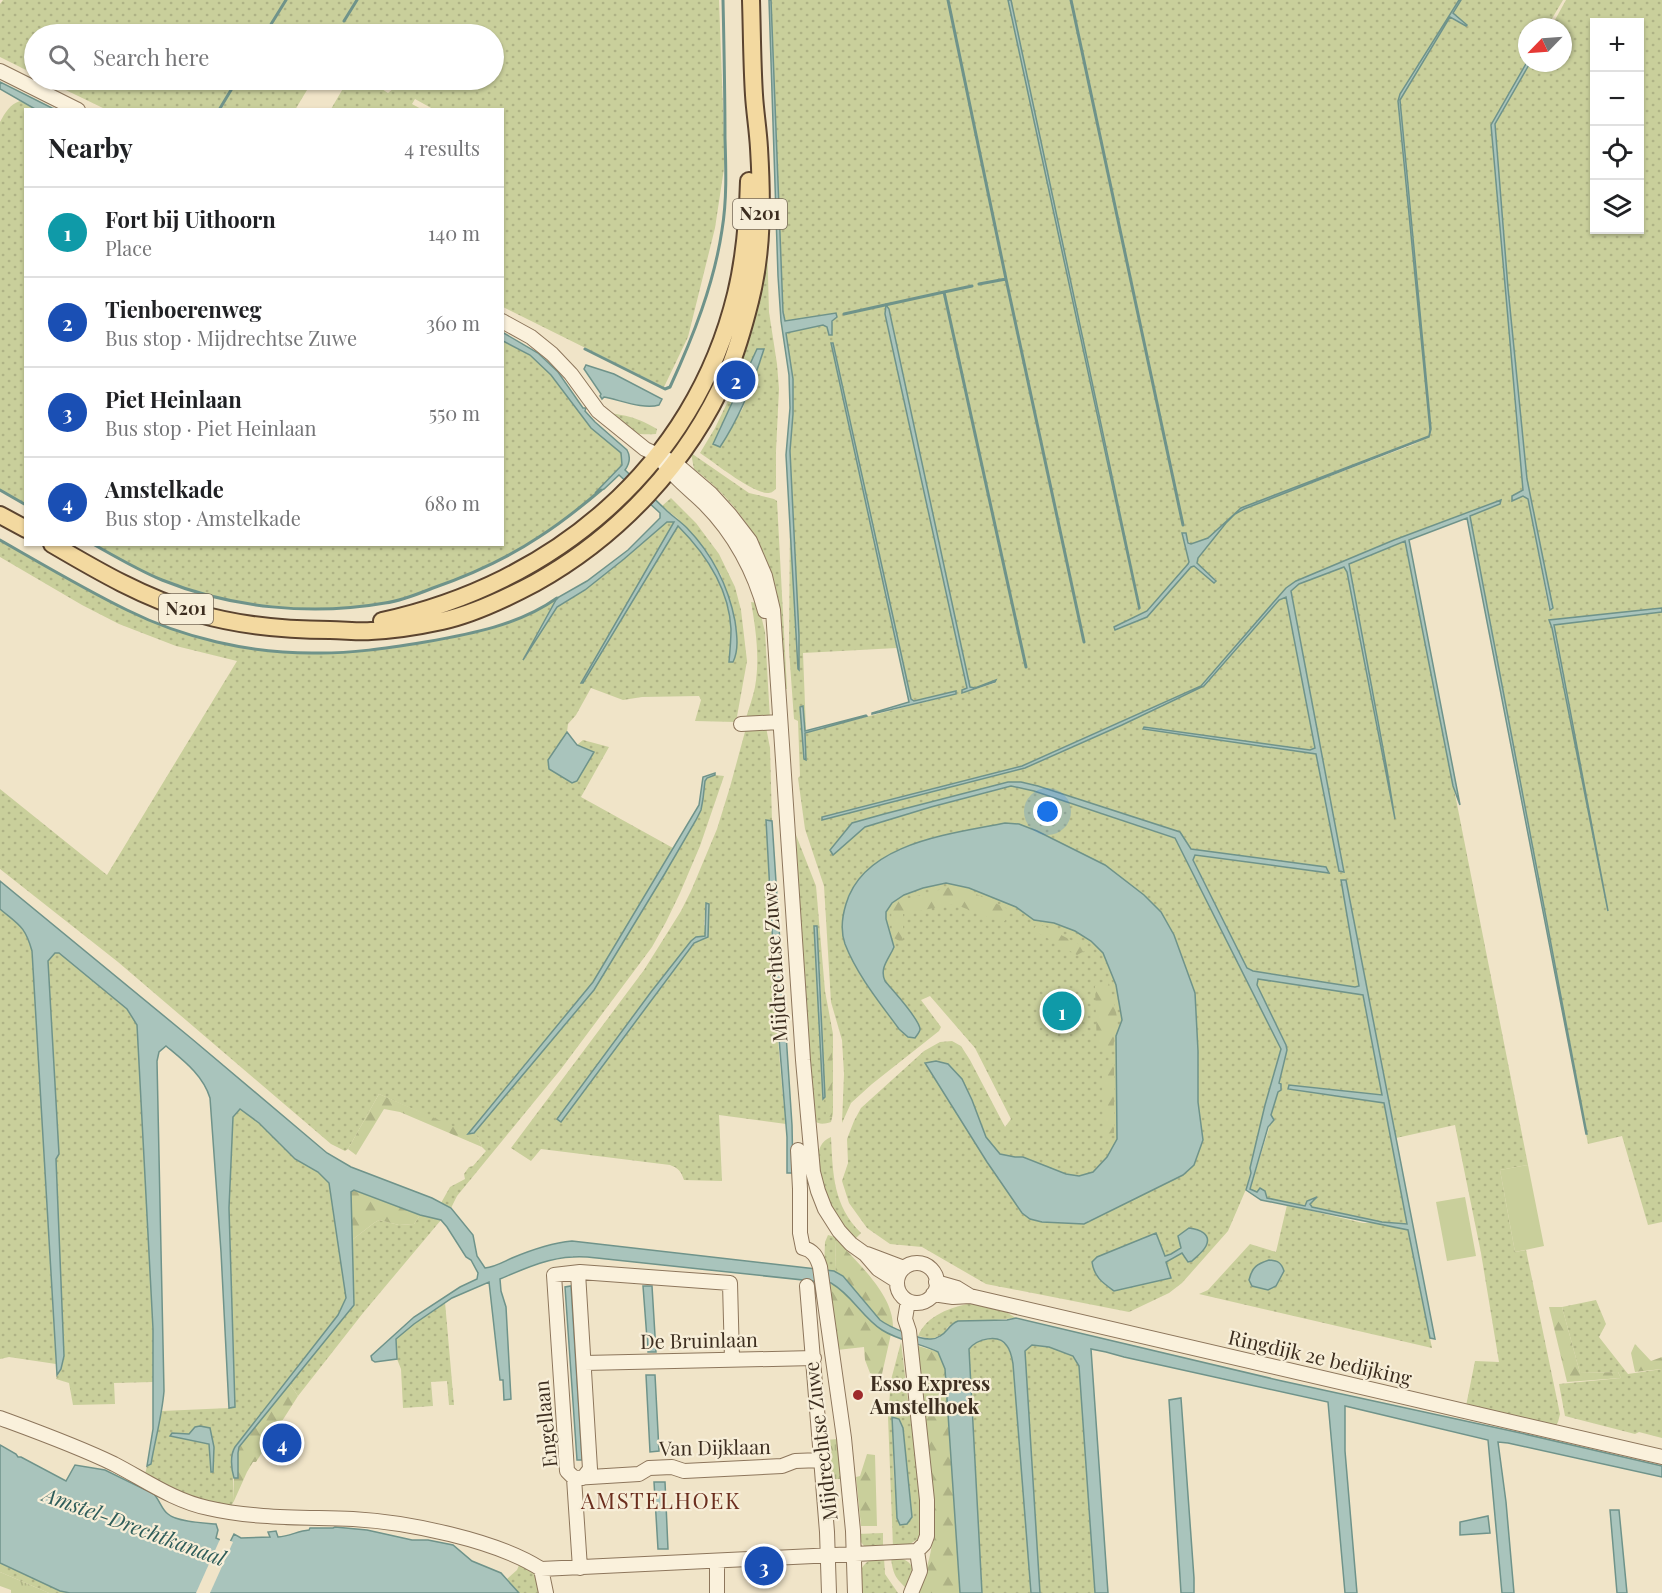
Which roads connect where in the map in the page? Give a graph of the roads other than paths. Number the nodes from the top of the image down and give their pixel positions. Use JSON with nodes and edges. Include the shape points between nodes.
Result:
{"nodes":[{"id":1,"x":751,"y":0,"type":"edge"},
{"id":2,"x":0,"y":71,"type":"edge"},
{"id":3,"x":24,"y":83,"type":"edge"},
{"id":4,"x":38,"y":90,"type":"edge"},
{"id":5,"x":754,"y":97,"type":"junction"},
{"id":6,"x":74,"y":108,"type":"edge"},
{"id":7,"x":504,"y":322,"type":"edge"},
{"id":8,"x":658,"y":455,"type":"junction"},
{"id":9,"x":672,"y":467,"type":"junction"},
{"id":10,"x":0,"y":514,"type":"edge"},
{"id":11,"x":24,"y":528,"type":"edge"},
{"id":12,"x":56,"y":546,"type":"edge"},
{"id":13,"x":333,"y":630,"type":"junction"},
{"id":14,"x":780,"y":722,"type":"junction"},
{"id":15,"x":741,"y":724,"type":"dead end"},
{"id":16,"x":798,"y":1150,"type":"dead end"},
{"id":17,"x":578,"y":1273,"type":"junction"},
{"id":18,"x":900,"y":1274,"type":"junction"},
{"id":19,"x":807,"y":1286,"type":"dead end"},
{"id":20,"x":935,"y":1288,"type":"junction"},
{"id":21,"x":913,"y":1302,"type":"junction"},
{"id":22,"x":814,"y":1358,"type":"junction"},
{"id":23,"x":732,"y":1359,"type":"junction"},
{"id":24,"x":584,"y":1363,"type":"junction"},
{"id":25,"x":0,"y":1418,"type":"edge"},
{"id":26,"x":1662,"y":1457,"type":"edge"},
{"id":27,"x":821,"y":1460,"type":"junction"},
{"id":28,"x":579,"y":1478,"type":"junction"},
{"id":29,"x":917,"y":1551,"type":"junction"},
{"id":30,"x":854,"y":1554,"type":"junction"},
{"id":31,"x":827,"y":1555,"type":"junction"},
{"id":32,"x":717,"y":1561,"type":"junction"},
{"id":33,"x":580,"y":1568,"type":"junction"},
{"id":34,"x":541,"y":1569,"type":"junction"},
{"id":35,"x":546,"y":1593,"type":"edge"},
{"id":36,"x":717,"y":1593,"type":"edge"},
{"id":37,"x":829,"y":1593,"type":"edge"},
{"id":38,"x":855,"y":1593,"type":"edge"},
{"id":39,"x":911,"y":1593,"type":"edge"}],
"edges":[{"from":1,"to":5,"type":"main road","number":"N201"},
{"from":2,"to":3,"type":"street"},
{"from":4,"to":6,"type":"street"},
{"from":5,"to":8,"type":"main road","number":"N201","via":[[747,229],[735,295],[707,376]]},
{"from":5,"to":9,"type":"main road","number":"N201","via":[[760,222],[751,299],[727,374],[708,413]]},
{"from":7,"to":8,"type":"street","via":[[542,345],[571,374],[598,411]]},
{"from":8,"to":9,"type":"street","name":"Mijdrechtse Zuwe"},
{"from":8,"to":13,"type":"main road","number":"N201","via":[[634,484],[580,532],[503,580],[439,606]]},
{"from":9,"to":13,"type":"main road","number":"N201","via":[[603,537],[565,566],[522,590],[441,621],[370,631]]},
{"from":9,"to":14,"type":"street","name":"Mijdrechtse Zuwe","via":[[710,493],[730,515],[750,541],[765,576],[773,610]]},
{"from":10,"to":11,"type":"main road"},
{"from":12,"to":13,"type":"main road","number":"N201","via":[[141,593],[195,613],[252,626]]},
{"from":14,"to":15,"type":"street"},
{"from":14,"to":18,"type":"street","name":"Mijdrechtse Zuwe","via":[[813,1172],[832,1220],[845,1238]]},
{"from":16,"to":30,"type":"street","name":"Mijdrechtse Zuwe","via":[[800,1233],[803,1248],[814,1254],[820,1267],[844,1438]]},
{"from":17,"to":23,"type":"street","via":[[730,1283]]},
{"from":17,"to":24,"type":"street","name":"Engellaan"},
{"from":17,"to":28,"type":"street","name":"Engellaan","via":[[554,1275],[567,1471]]},
{"from":18,"to":20,"type":"street","via":[[910,1264],[924,1265],[935,1275]]},
{"from":18,"to":21,"type":"street","via":[[899,1292]]},
{"from":19,"to":22,"type":"street","name":"Mijdrechtse Zuwe"},
{"from":20,"to":21,"type":"street","via":[[924,1301]]},
{"from":20,"to":26,"type":"street","name":"Ringdijk 2e bedijking","via":[[953,1297],[970,1296]]},
{"from":21,"to":29,"type":"street","via":[[915,1322],[909,1331],[910,1346],[927,1500],[927,1536]]},
{"from":22,"to":23,"type":"street","name":"De Bruinlaan"},
{"from":22,"to":27,"type":"street","name":"Mijdrechtse Zuwe"},
{"from":23,"to":24,"type":"street","name":"De Bruinlaan"},
{"from":24,"to":28,"type":"street","name":"Engellaan","via":[[590,1469]]},
{"from":25,"to":34,"type":"street","via":[[113,1464],[194,1505],[238,1515],[356,1519],[413,1527],[493,1548]]},
{"from":27,"to":28,"type":"street","name":"Van Dijklaan","via":[[684,1471],[649,1468],[639,1474]]},
{"from":27,"to":31,"type":"street","name":"Mijdrechtse Zuwe"},
{"from":28,"to":33,"type":"street","name":"Engellaan"},
{"from":29,"to":30,"type":"street"},
{"from":29,"to":39,"type":"street","via":[[920,1571]]},
{"from":30,"to":31,"type":"street"},
{"from":30,"to":38,"type":"street","name":"Mijdrechtse Zuwe"},
{"from":31,"to":32,"type":"street"},
{"from":31,"to":37,"type":"street","name":"Mijdrechtse Zuwe"},
{"from":32,"to":33,"type":"street"},
{"from":32,"to":36,"type":"street"},
{"from":33,"to":34,"type":"street"},
{"from":34,"to":35,"type":"street"}]}
